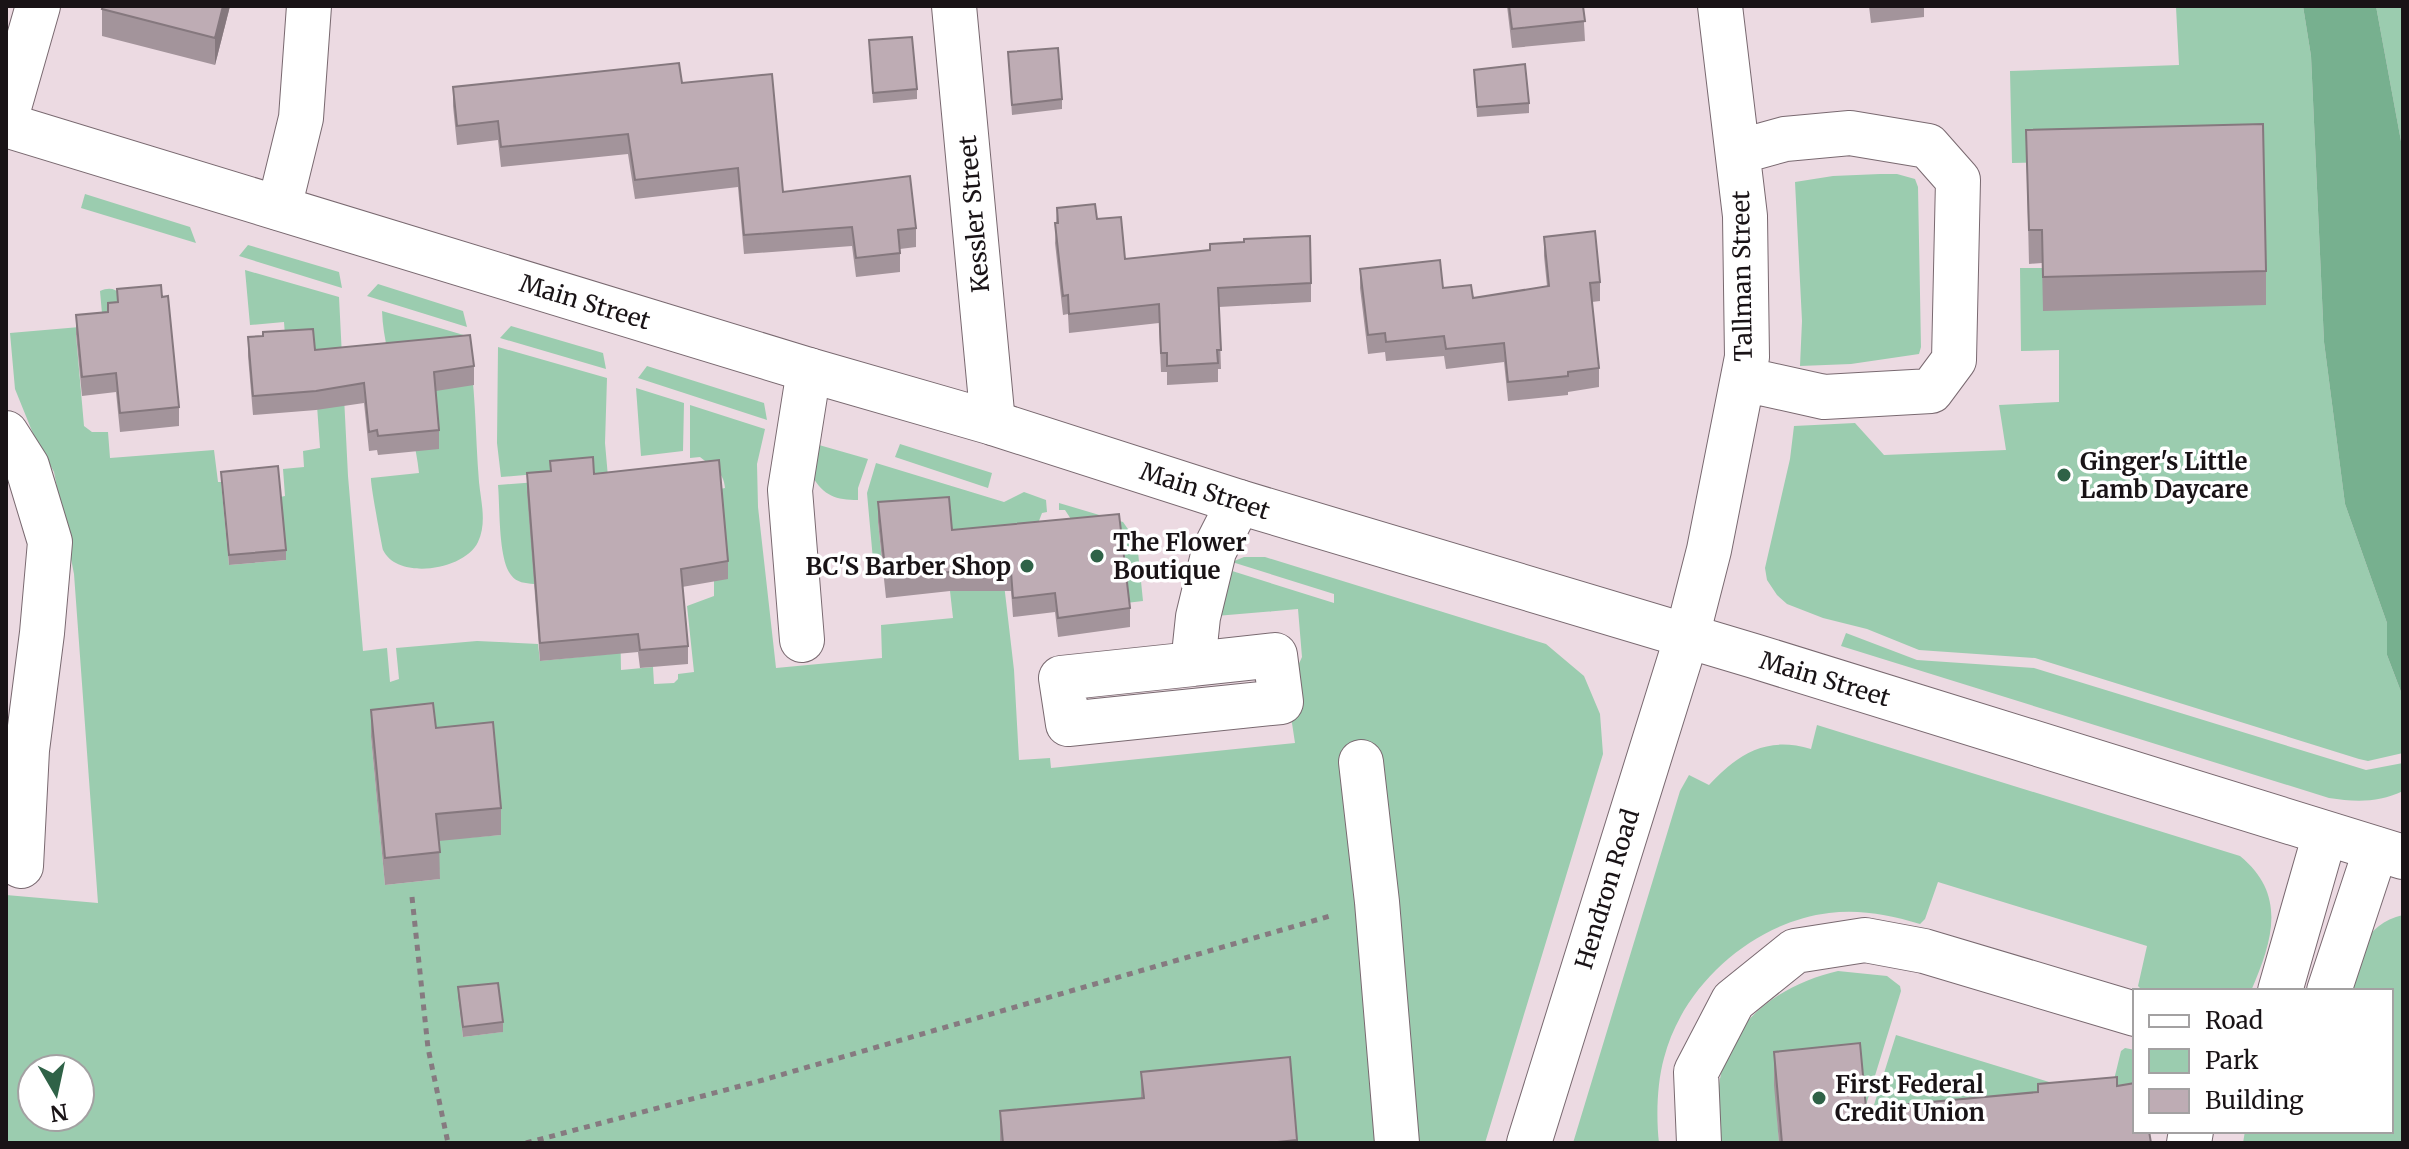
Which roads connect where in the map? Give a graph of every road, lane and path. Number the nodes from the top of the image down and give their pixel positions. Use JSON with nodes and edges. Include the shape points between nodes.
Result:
{"nodes":[{"id":1,"x":38,"y":6,"type":"edge"},
{"id":2,"x":309,"y":6,"type":"edge"},
{"id":3,"x":954,"y":6,"type":"edge"},
{"id":4,"x":1720,"y":6,"type":"edge"},
{"id":5,"x":6,"y":118,"type":"edge"},
{"id":6,"x":6,"y":125,"type":"edge"},
{"id":7,"x":1738,"y":152,"type":"junction"},
{"id":8,"x":279,"y":208,"type":"junction"},
{"id":9,"x":809,"y":370,"type":"junction"},
{"id":10,"x":1743,"y":379,"type":"junction"},
{"id":11,"x":993,"y":423,"type":"junction"},
{"id":12,"x":6,"y":433,"type":"edge"},
{"id":13,"x":1239,"y":502,"type":"junction"},
{"id":14,"x":1687,"y":636,"type":"junction"},
{"id":15,"x":802,"y":640,"type":"dead end"},
{"id":16,"x":1193,"y":664,"type":"dead end"},
{"id":17,"x":1361,"y":762,"type":"dead end"},
{"id":18,"x":2325,"y":834,"type":"junction"},
{"id":19,"x":2396,"y":854,"type":"edge"},
{"id":20,"x":21,"y":866,"type":"dead end"},
{"id":21,"x":412,"y":897,"type":"dead end"},
{"id":22,"x":1377,"y":902,"type":"junction"},
{"id":23,"x":2281,"y":989,"type":"edge"},
{"id":24,"x":2330,"y":989,"type":"edge"},
{"id":25,"x":2133,"y":1013,"type":"edge"},
{"id":26,"x":448,"y":1143,"type":"edge"},
{"id":27,"x":526,"y":1143,"type":"edge"},
{"id":28,"x":1397,"y":1143,"type":"edge"},
{"id":29,"x":1529,"y":1143,"type":"edge"},
{"id":30,"x":1699,"y":1143,"type":"edge"}],
"edges":[{"from":1,"to":5,"type":"main road"},
{"from":2,"to":8,"type":"main road","via":[[301,118]]},
{"from":3,"to":11,"type":"main road","name":"Kessler Street"},
{"from":4,"to":7,"type":"main road","name":"Tallman Street"},
{"from":6,"to":8,"type":"main road","name":"Main Street"},
{"from":7,"to":10,"type":"main road","name":"Tallman Street","via":[[1745,216]]},
{"from":7,"to":10,"type":"main road","via":[[1785,139],[1850,133],[1928,146],[1958,180],[1954,360],[1931,391],[1824,397]]},
{"from":8,"to":9,"type":"main road","name":"Main Street"},
{"from":9,"to":11,"type":"main road","name":"Main Street"},
{"from":9,"to":15,"type":"main road","via":[[790,490]]},
{"from":10,"to":14,"type":"main road","name":"Tallman Street"},
{"from":11,"to":13,"type":"main road","name":"Main Street"},
{"from":12,"to":20,"type":"main road","via":[[27,466],[50,542],[27,750]]},
{"from":13,"to":14,"type":"main road","name":"Main Street"},
{"from":13,"to":16,"type":"main road","via":[[1214,551]]},
{"from":14,"to":18,"type":"main road","name":"Main Street"},
{"from":14,"to":29,"type":"main road","name":"Hendron Road"},
{"from":17,"to":22,"type":"main road"},
{"from":18,"to":19,"type":"main road","name":"Main Street"},
{"from":18,"to":23,"type":"main road"},
{"from":19,"to":24,"type":"main road"},
{"from":21,"to":26,"type":"path","via":[[428,1048]]},
{"from":22,"to":27,"type":"path"},
{"from":22,"to":28,"type":"main road"},
{"from":25,"to":30,"type":"main road","via":[[1924,951],[1865,940],[1795,951],[1733,1001],[1696,1072]]}]}
